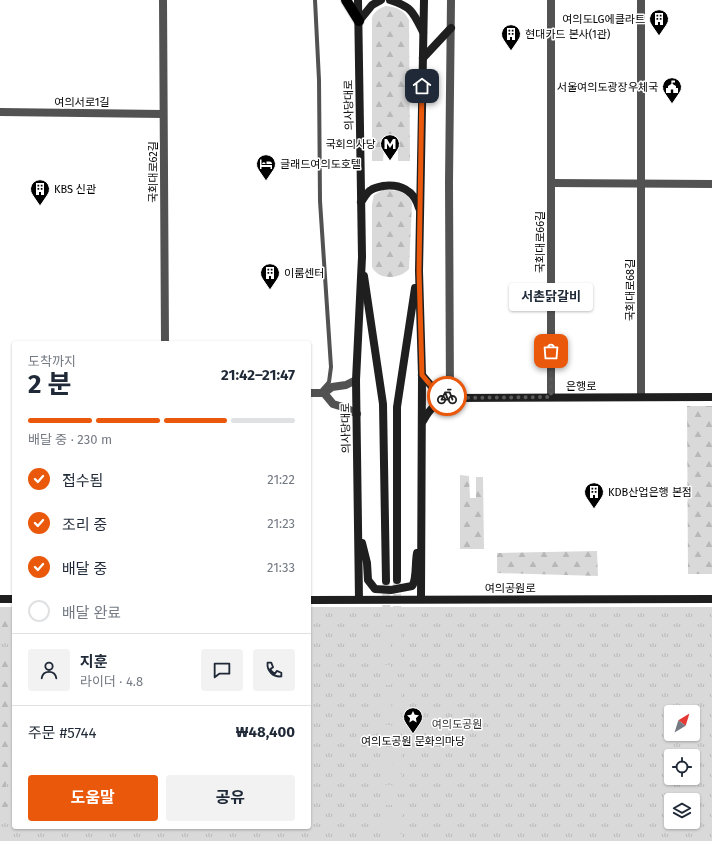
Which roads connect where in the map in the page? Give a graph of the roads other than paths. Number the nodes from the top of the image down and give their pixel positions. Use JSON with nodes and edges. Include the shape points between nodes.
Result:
{"nodes":[{"id":1,"x":163,"y":0,"type":"edge"},
{"id":2,"x":315,"y":0,"type":"edge"},
{"id":3,"x":346,"y":0,"type":"edge"},
{"id":4,"x":358,"y":0,"type":"edge"},
{"id":5,"x":381,"y":0,"type":"edge"},
{"id":6,"x":390,"y":0,"type":"edge"},
{"id":7,"x":424,"y":0,"type":"edge"},
{"id":8,"x":451,"y":0,"type":"edge"},
{"id":9,"x":551,"y":0,"type":"edge"},
{"id":10,"x":641,"y":0,"type":"edge"},
{"id":11,"x":359,"y":21,"type":"junction"},
{"id":12,"x":451,"y":28,"type":"junction"},
{"id":13,"x":424,"y":32,"type":"junction"},
{"id":14,"x":423,"y":58,"type":"junction"},
{"id":15,"x":0,"y":112,"type":"edge"},
{"id":16,"x":163,"y":114,"type":"junction"},
{"id":17,"x":551,"y":183,"type":"junction"},
{"id":18,"x":641,"y":183,"type":"junction"},
{"id":19,"x":712,"y":184,"type":"edge"},
{"id":20,"x":361,"y":202,"type":"junction"},
{"id":21,"x":420,"y":212,"type":"junction"},
{"id":22,"x":362,"y":257,"type":"junction"},
{"id":23,"x":419,"y":271,"type":"junction"},
{"id":24,"x":165,"y":341,"type":"edge"},
{"id":25,"x":422,"y":375,"type":"junction"},
{"id":26,"x":356,"y":380,"type":"junction"},
{"id":27,"x":311,"y":393,"type":"edge"},
{"id":28,"x":322,"y":393,"type":"junction"},
{"id":29,"x":551,"y":397,"type":"junction"},
{"id":30,"x":641,"y":397,"type":"junction"},
{"id":31,"x":712,"y":397,"type":"edge"},
{"id":32,"x":450,"y":398,"type":"junction"},
{"id":33,"x":357,"y":414,"type":"junction"},
{"id":34,"x":422,"y":423,"type":"junction"},
{"id":35,"x":359,"y":530,"type":"junction"},
{"id":36,"x":421,"y":534,"type":"junction"},
{"id":37,"x":397,"y":580,"type":"tunnel mouth"},
{"id":38,"x":386,"y":581,"type":"tunnel mouth"},
{"id":39,"x":0,"y":599,"type":"edge"},
{"id":40,"x":12,"y":599,"type":"edge"},
{"id":41,"x":421,"y":599,"type":"junction"},
{"id":42,"x":712,"y":599,"type":"edge"},
{"id":43,"x":311,"y":600,"type":"edge"},
{"id":44,"x":359,"y":600,"type":"junction"}],
"edges":[{"from":1,"to":16,"type":"street","name":"국회대로62길"},
{"from":2,"to":28,"type":"lane","via":[[319,80],[320,201],[331,367],[329,382]]},
{"from":3,"to":11,"type":"main road"},
{"from":4,"to":11,"type":"main road","name":"의사당대로"},
{"from":5,"to":11,"type":"main road","via":[[372,5]]},
{"from":6,"to":13,"type":"main road","via":[[403,4],[412,11]]},
{"from":7,"to":13,"type":"main road"},
{"from":8,"to":12,"type":"street"},
{"from":9,"to":17,"type":"street","name":"국회대로66길"},
{"from":10,"to":18,"type":"street","name":"국회대로68길"},
{"from":11,"to":20,"type":"main road","name":"의사당대로"},
{"from":12,"to":14,"type":"main road"},
{"from":12,"to":32,"type":"street"},
{"from":13,"to":14,"type":"main road"},
{"from":14,"to":21,"type":"main road"},
{"from":15,"to":16,"type":"street","name":"여의서로1길"},
{"from":16,"to":24,"type":"street","name":"국회대로62길"},
{"from":17,"to":18,"type":"street"},
{"from":17,"to":29,"type":"street","name":"국회대로66길"},
{"from":18,"to":19,"type":"street"},
{"from":18,"to":30,"type":"street","name":"국회대로68길"},
{"from":20,"to":21,"type":"main road","via":[[371,190],[390,185],[410,192]]},
{"from":20,"to":22,"type":"main road","name":"의사당대로"},
{"from":21,"to":23,"type":"main road"},
{"from":22,"to":26,"type":"main road","name":"의사당대로"},
{"from":22,"to":38,"type":"main road","name":"의사당대로","via":[[384,404]]},
{"from":23,"to":25,"type":"main road"},
{"from":23,"to":37,"type":"main road","via":[[408,326],[397,407]]},
{"from":25,"to":32,"type":"main road","via":[[433,388]]},
{"from":25,"to":34,"type":"main road"},
{"from":26,"to":28,"type":"street","via":[[332,387]]},
{"from":26,"to":33,"type":"main road","name":"의사당대로"},
{"from":27,"to":28,"type":"street"},
{"from":28,"to":33,"type":"street","via":[[333,404]]},
{"from":29,"to":30,"type":"main road","name":"은행로"},
{"from":29,"to":32,"type":"main road","name":"은행로"},
{"from":30,"to":31,"type":"main road","name":"은행로"},
{"from":32,"to":34,"type":"main road","via":[[429,410]]},
{"from":33,"to":35,"type":"main road","name":"의사당대로"},
{"from":34,"to":36,"type":"main road"},
{"from":35,"to":36,"type":"main road","via":[[370,584],[376,589],[391,590],[414,584]]},
{"from":35,"to":44,"type":"main road","name":"의사당대로"},
{"from":36,"to":41,"type":"main road"},
{"from":39,"to":40,"type":"main road"},
{"from":41,"to":42,"type":"main road","name":"여의공원로"},
{"from":41,"to":44,"type":"main road","name":"여의공원로"},
{"from":43,"to":44,"type":"main road","name":"여의공원로"}]}
